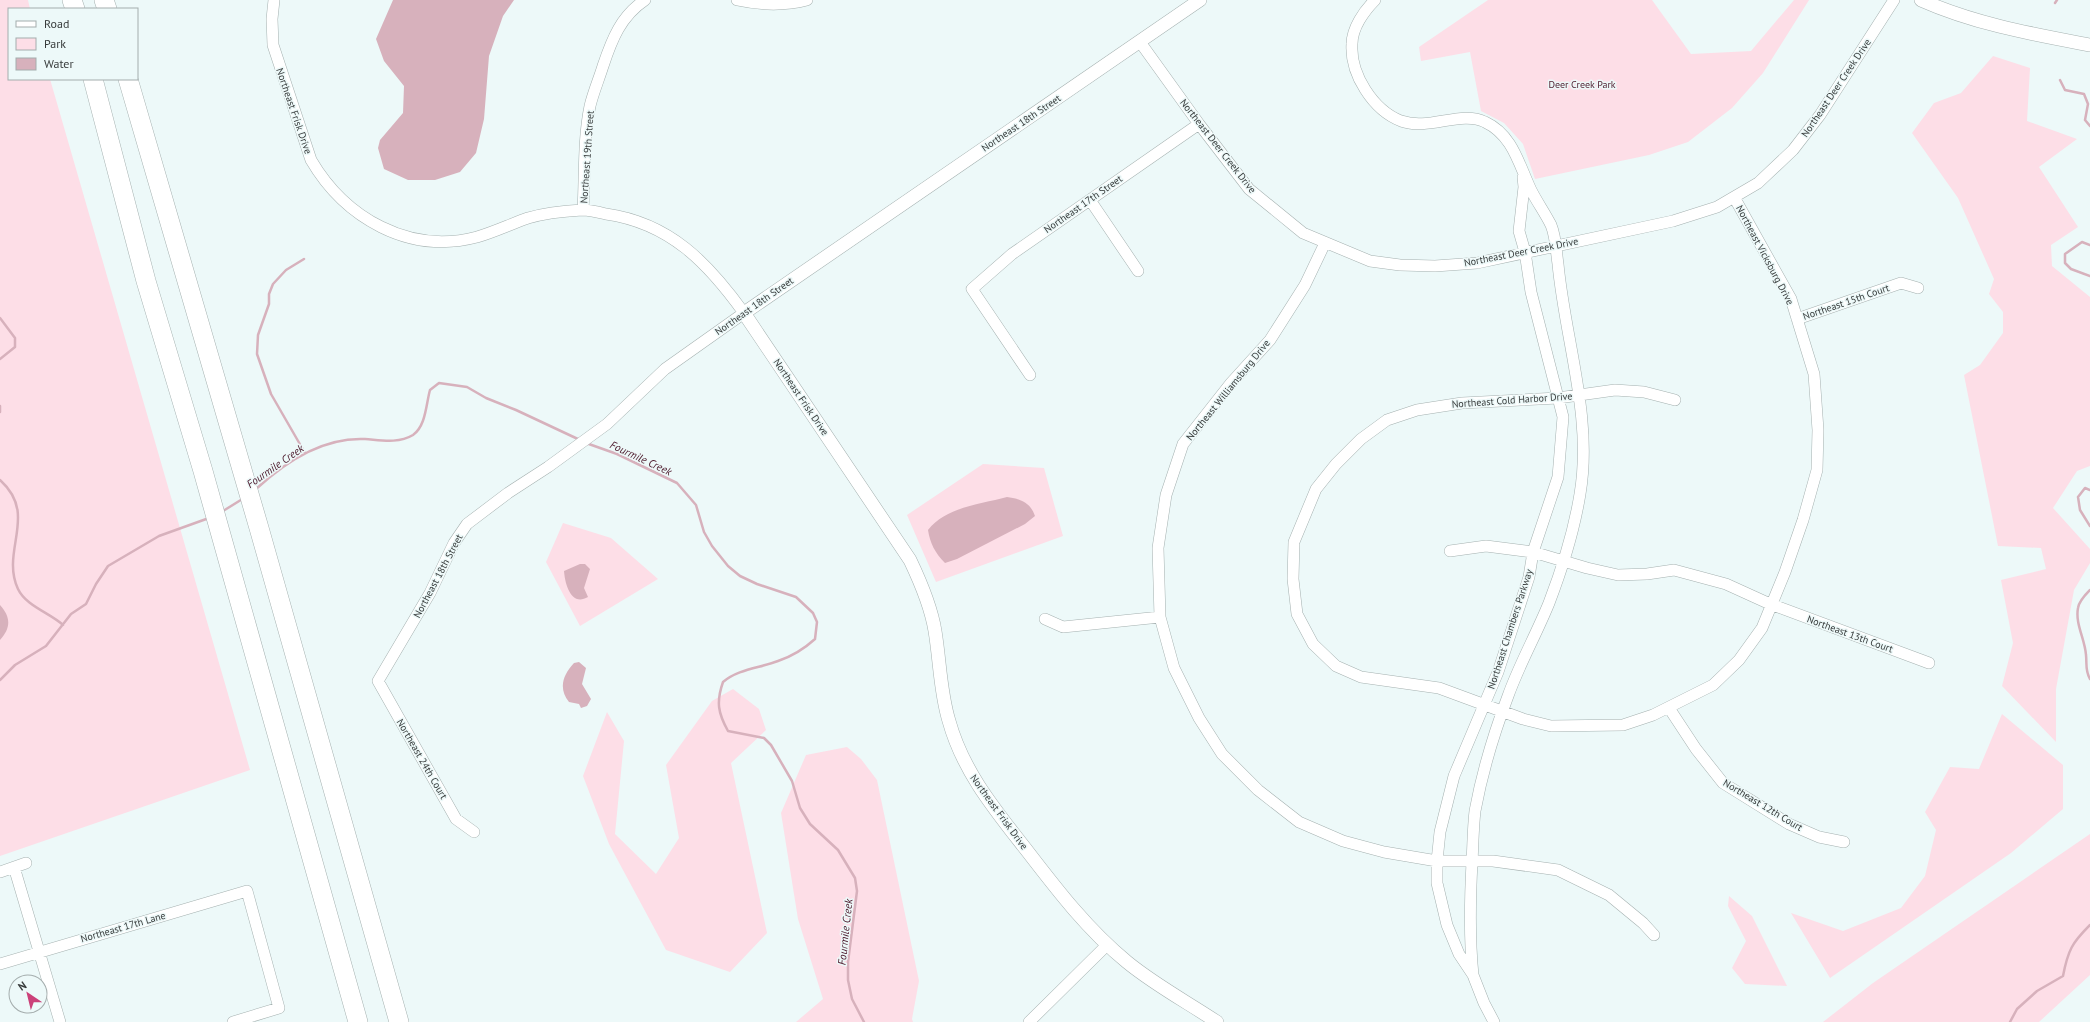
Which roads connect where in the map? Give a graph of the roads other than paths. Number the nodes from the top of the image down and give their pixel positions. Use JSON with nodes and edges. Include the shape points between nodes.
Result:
{"nodes":[{"id":1,"x":274,"y":0,"type":"edge"},
{"id":2,"x":645,"y":0,"type":"edge"},
{"id":3,"x":737,"y":0,"type":"edge"},
{"id":4,"x":807,"y":0,"type":"edge"},
{"id":5,"x":1200,"y":0,"type":"edge"},
{"id":6,"x":1375,"y":0,"type":"edge"},
{"id":7,"x":1894,"y":0,"type":"edge"},
{"id":8,"x":1921,"y":0,"type":"edge"},
{"id":9,"x":1140,"y":42,"type":"junction"},
{"id":10,"x":2090,"y":45,"type":"edge"},
{"id":11,"x":93,"y":80,"type":"edge"},
{"id":12,"x":128,"y":80,"type":"edge"},
{"id":13,"x":1199,"y":124,"type":"junction"},
{"id":14,"x":1523,"y":172,"type":"junction"},
{"id":15,"x":1734,"y":197,"type":"junction"},
{"id":16,"x":1090,"y":200,"type":"junction"},
{"id":17,"x":583,"y":210,"type":"junction"},
{"id":18,"x":1325,"y":243,"type":"junction"},
{"id":19,"x":1556,"y":246,"type":"junction"},
{"id":20,"x":1525,"y":252,"type":"junction"},
{"id":21,"x":1138,"y":271,"type":"dead end"},
{"id":22,"x":1918,"y":288,"type":"dead end"},
{"id":23,"x":744,"y":313,"type":"junction"},
{"id":24,"x":1797,"y":319,"type":"junction"},
{"id":25,"x":1030,"y":375,"type":"dead end"},
{"id":26,"x":1579,"y":395,"type":"junction"},
{"id":27,"x":1558,"y":398,"type":"junction"},
{"id":28,"x":1675,"y":400,"type":"dead end"},
{"id":29,"x":1450,"y":550,"type":"dead end"},
{"id":30,"x":1533,"y":552,"type":"junction"},
{"id":31,"x":1562,"y":561,"type":"junction"},
{"id":32,"x":1770,"y":604,"type":"junction"},
{"id":33,"x":1160,"y":617,"type":"junction"},
{"id":34,"x":1046,"y":619,"type":"dead end"},
{"id":35,"x":1929,"y":663,"type":"dead end"},
{"id":36,"x":378,"y":681,"type":"joint"},
{"id":37,"x":1485,"y":704,"type":"junction"},
{"id":38,"x":1669,"y":708,"type":"junction"},
{"id":39,"x":1504,"y":710,"type":"junction"},
{"id":40,"x":474,"y":832,"type":"dead end"},
{"id":41,"x":1844,"y":842,"type":"dead end"},
{"id":42,"x":1472,"y":860,"type":"junction"},
{"id":43,"x":1437,"y":861,"type":"junction"},
{"id":44,"x":26,"y":863,"type":"dead end"},
{"id":45,"x":14,"y":867,"type":"junction"},
{"id":46,"x":0,"y":872,"type":"edge"},
{"id":47,"x":1654,"y":935,"type":"dead end"},
{"id":48,"x":1107,"y":945,"type":"junction"},
{"id":49,"x":40,"y":951,"type":"junction"},
{"id":50,"x":0,"y":964,"type":"edge"},
{"id":51,"x":1473,"y":975,"type":"junction"},
{"id":52,"x":60,"y":1022,"type":"edge"},
{"id":53,"x":233,"y":1022,"type":"edge"},
{"id":54,"x":358,"y":1022,"type":"edge"},
{"id":55,"x":399,"y":1022,"type":"edge"},
{"id":56,"x":1029,"y":1022,"type":"edge"},
{"id":57,"x":1217,"y":1022,"type":"edge"},
{"id":58,"x":1494,"y":1022,"type":"edge"}],
"edges":[{"from":1,"to":17,"type":"street","name":"Northeast Frisk Drive","via":[[274,46],[311,160],[338,198],[367,221],[401,236],[448,242],[478,237],[529,218]]},
{"from":2,"to":17,"type":"street","name":"Northeast 19th Street","via":[[634,9],[611,42],[591,106]]},
{"from":3,"to":4,"type":"street","via":[[775,5]]},
{"from":5,"to":9,"type":"street","name":"Northeast 18th Street"},
{"from":6,"to":14,"type":"street","via":[[1358,23],[1351,43],[1355,68],[1368,94],[1384,110],[1402,121],[1431,124],[1470,118],[1485,122],[1503,134],[1516,153]]},
{"from":7,"to":15,"type":"street","name":"Northeast Deer Creek Drive","via":[[1820,115],[1793,150],[1758,183]]},
{"from":8,"to":10,"type":"street","via":[[1964,17],[1997,26]]},
{"from":9,"to":13,"type":"street","name":"Northeast Deer Creek Drive"},
{"from":9,"to":23,"type":"street","name":"Northeast 18th Street"},
{"from":11,"to":54,"type":"highway","via":[[146,281],[203,471]]},
{"from":12,"to":55,"type":"highway"},
{"from":13,"to":16,"type":"street","name":"Northeast 17th Street"},
{"from":13,"to":18,"type":"street","name":"Northeast Deer Creek Drive","via":[[1249,189],[1302,233]]},
{"from":14,"to":19,"type":"street","via":[[1551,226]]},
{"from":14,"to":20,"type":"street","via":[[1524,187],[1519,231]]},
{"from":15,"to":19,"type":"street","name":"Northeast Deer Creek Drive","via":[[1717,207],[1673,220]]},
{"from":15,"to":24,"type":"street","name":"Northeast Vicksburg Drive","via":[[1791,299]]},
{"from":16,"to":21,"type":"street"},
{"from":16,"to":25,"type":"street","name":"Northeast 17th Street","via":[[1012,254],[972,289]]},
{"from":17,"to":23,"type":"street","name":"Northeast Frisk Drive","via":[[634,220],[672,238],[709,268]]},
{"from":18,"to":20,"type":"street","name":"Northeast Deer Creek Drive","via":[[1370,261],[1400,265],[1476,263]]},
{"from":18,"to":33,"type":"street","name":"Northeast Williamsburg Drive","via":[[1305,285],[1270,340],[1231,383],[1184,444],[1166,495],[1158,548]]},
{"from":19,"to":20,"type":"street","name":"Northeast Deer Creek Drive"},
{"from":19,"to":26,"type":"street","name":"Northeast Chambers Parkway","via":[[1566,327]]},
{"from":20,"to":27,"type":"street","name":"Northeast Chambers Parkway","via":[[1531,292]]},
{"from":22,"to":24,"type":"street","name":"Northeast 15th Court","via":[[1900,283]]},
{"from":23,"to":36,"type":"street","name":"Northeast 18th Street","via":[[665,369],[607,424],[467,524]]},
{"from":23,"to":48,"type":"street","name":"Northeast Frisk Drive","via":[[910,560],[927,598],[935,630],[943,696],[967,768],[987,799],[1062,897]]},
{"from":24,"to":32,"type":"street","name":"Northeast Vicksburg Drive","via":[[1814,374],[1818,430],[1817,470],[1785,572]]},
{"from":26,"to":27,"type":"street","name":"Northeast Cold Harbor Drive"},
{"from":26,"to":28,"type":"street","name":"Northeast Cold Harbor Drive","via":[[1615,390],[1644,392]]},
{"from":26,"to":31,"type":"street","name":"Northeast Chambers Parkway","via":[[1583,443],[1580,493]]},
{"from":27,"to":30,"type":"street","name":"Northeast Chambers Parkway","via":[[1563,417],[1558,476]]},
{"from":27,"to":37,"type":"street","name":"Northeast Cold Harbor Drive","via":[[1462,403],[1417,410],[1387,420],[1361,439],[1316,489],[1294,542],[1293,579],[1297,614],[1313,644],[1336,666],[1361,677],[1439,688]]},
{"from":29,"to":30,"type":"street","via":[[1486,546]]},
{"from":30,"to":31,"type":"street","name":"Northeast 13th Court"},
{"from":30,"to":37,"type":"street","name":"Northeast Chambers Parkway","via":[[1529,577]]},
{"from":31,"to":32,"type":"street","name":"Northeast 13th Court","via":[[1618,575],[1674,570],[1726,584]]},
{"from":31,"to":39,"type":"street","name":"Northeast Chambers Parkway","via":[[1548,604]]},
{"from":32,"to":35,"type":"street","name":"Northeast 13th Court"},
{"from":32,"to":38,"type":"street","name":"Northeast Vicksburg Drive","via":[[1762,628],[1739,660],[1713,685]]},
{"from":33,"to":34,"type":"street","via":[[1063,627]]},
{"from":33,"to":43,"type":"street","name":"Northeast Williamsburg Drive","via":[[1174,668],[1199,718],[1222,754],[1258,790],[1299,822],[1343,841],[1384,852]]},
{"from":36,"to":40,"type":"street","name":"Northeast 24th Court","via":[[456,819]]},
{"from":37,"to":39,"type":"street","name":"Northeast Cold Harbor Drive"},
{"from":37,"to":43,"type":"street","name":"Northeast Chambers Parkway","via":[[1452,784],[1440,832]]},
{"from":38,"to":39,"type":"street","name":"Northeast Vicksburg Drive","via":[[1622,725],[1551,726],[1523,719]]},
{"from":38,"to":41,"type":"street","name":"Northeast 12th Court","via":[[1696,749],[1723,783],[1789,824],[1819,837]]},
{"from":39,"to":42,"type":"street","name":"Northeast Chambers Parkway","via":[[1481,785],[1475,814]]},
{"from":42,"to":43,"type":"street","name":"Northeast Williamsburg Drive"},
{"from":42,"to":47,"type":"street","name":"Northeast Williamsburg Drive","via":[[1558,870],[1609,896]]},
{"from":42,"to":51,"type":"street","name":"Northeast Chambers Parkway","via":[[1469,915]]},
{"from":43,"to":51,"type":"street","name":"Northeast Chambers Parkway","via":[[1437,883],[1447,925],[1459,954]]},
{"from":44,"to":45,"type":"street"},
{"from":45,"to":46,"type":"street"},
{"from":45,"to":49,"type":"street"},
{"from":48,"to":56,"type":"street"},
{"from":48,"to":57,"type":"street","name":"Northeast Frisk Drive","via":[[1163,988]]},
{"from":49,"to":50,"type":"street","name":"Northeast 17th Lane"},
{"from":49,"to":52,"type":"street"},
{"from":49,"to":53,"type":"street","name":"Northeast 17th Lane","via":[[246,890],[279,1008]]},
{"from":51,"to":58,"type":"street","name":"Northeast Chambers Parkway"}]}
